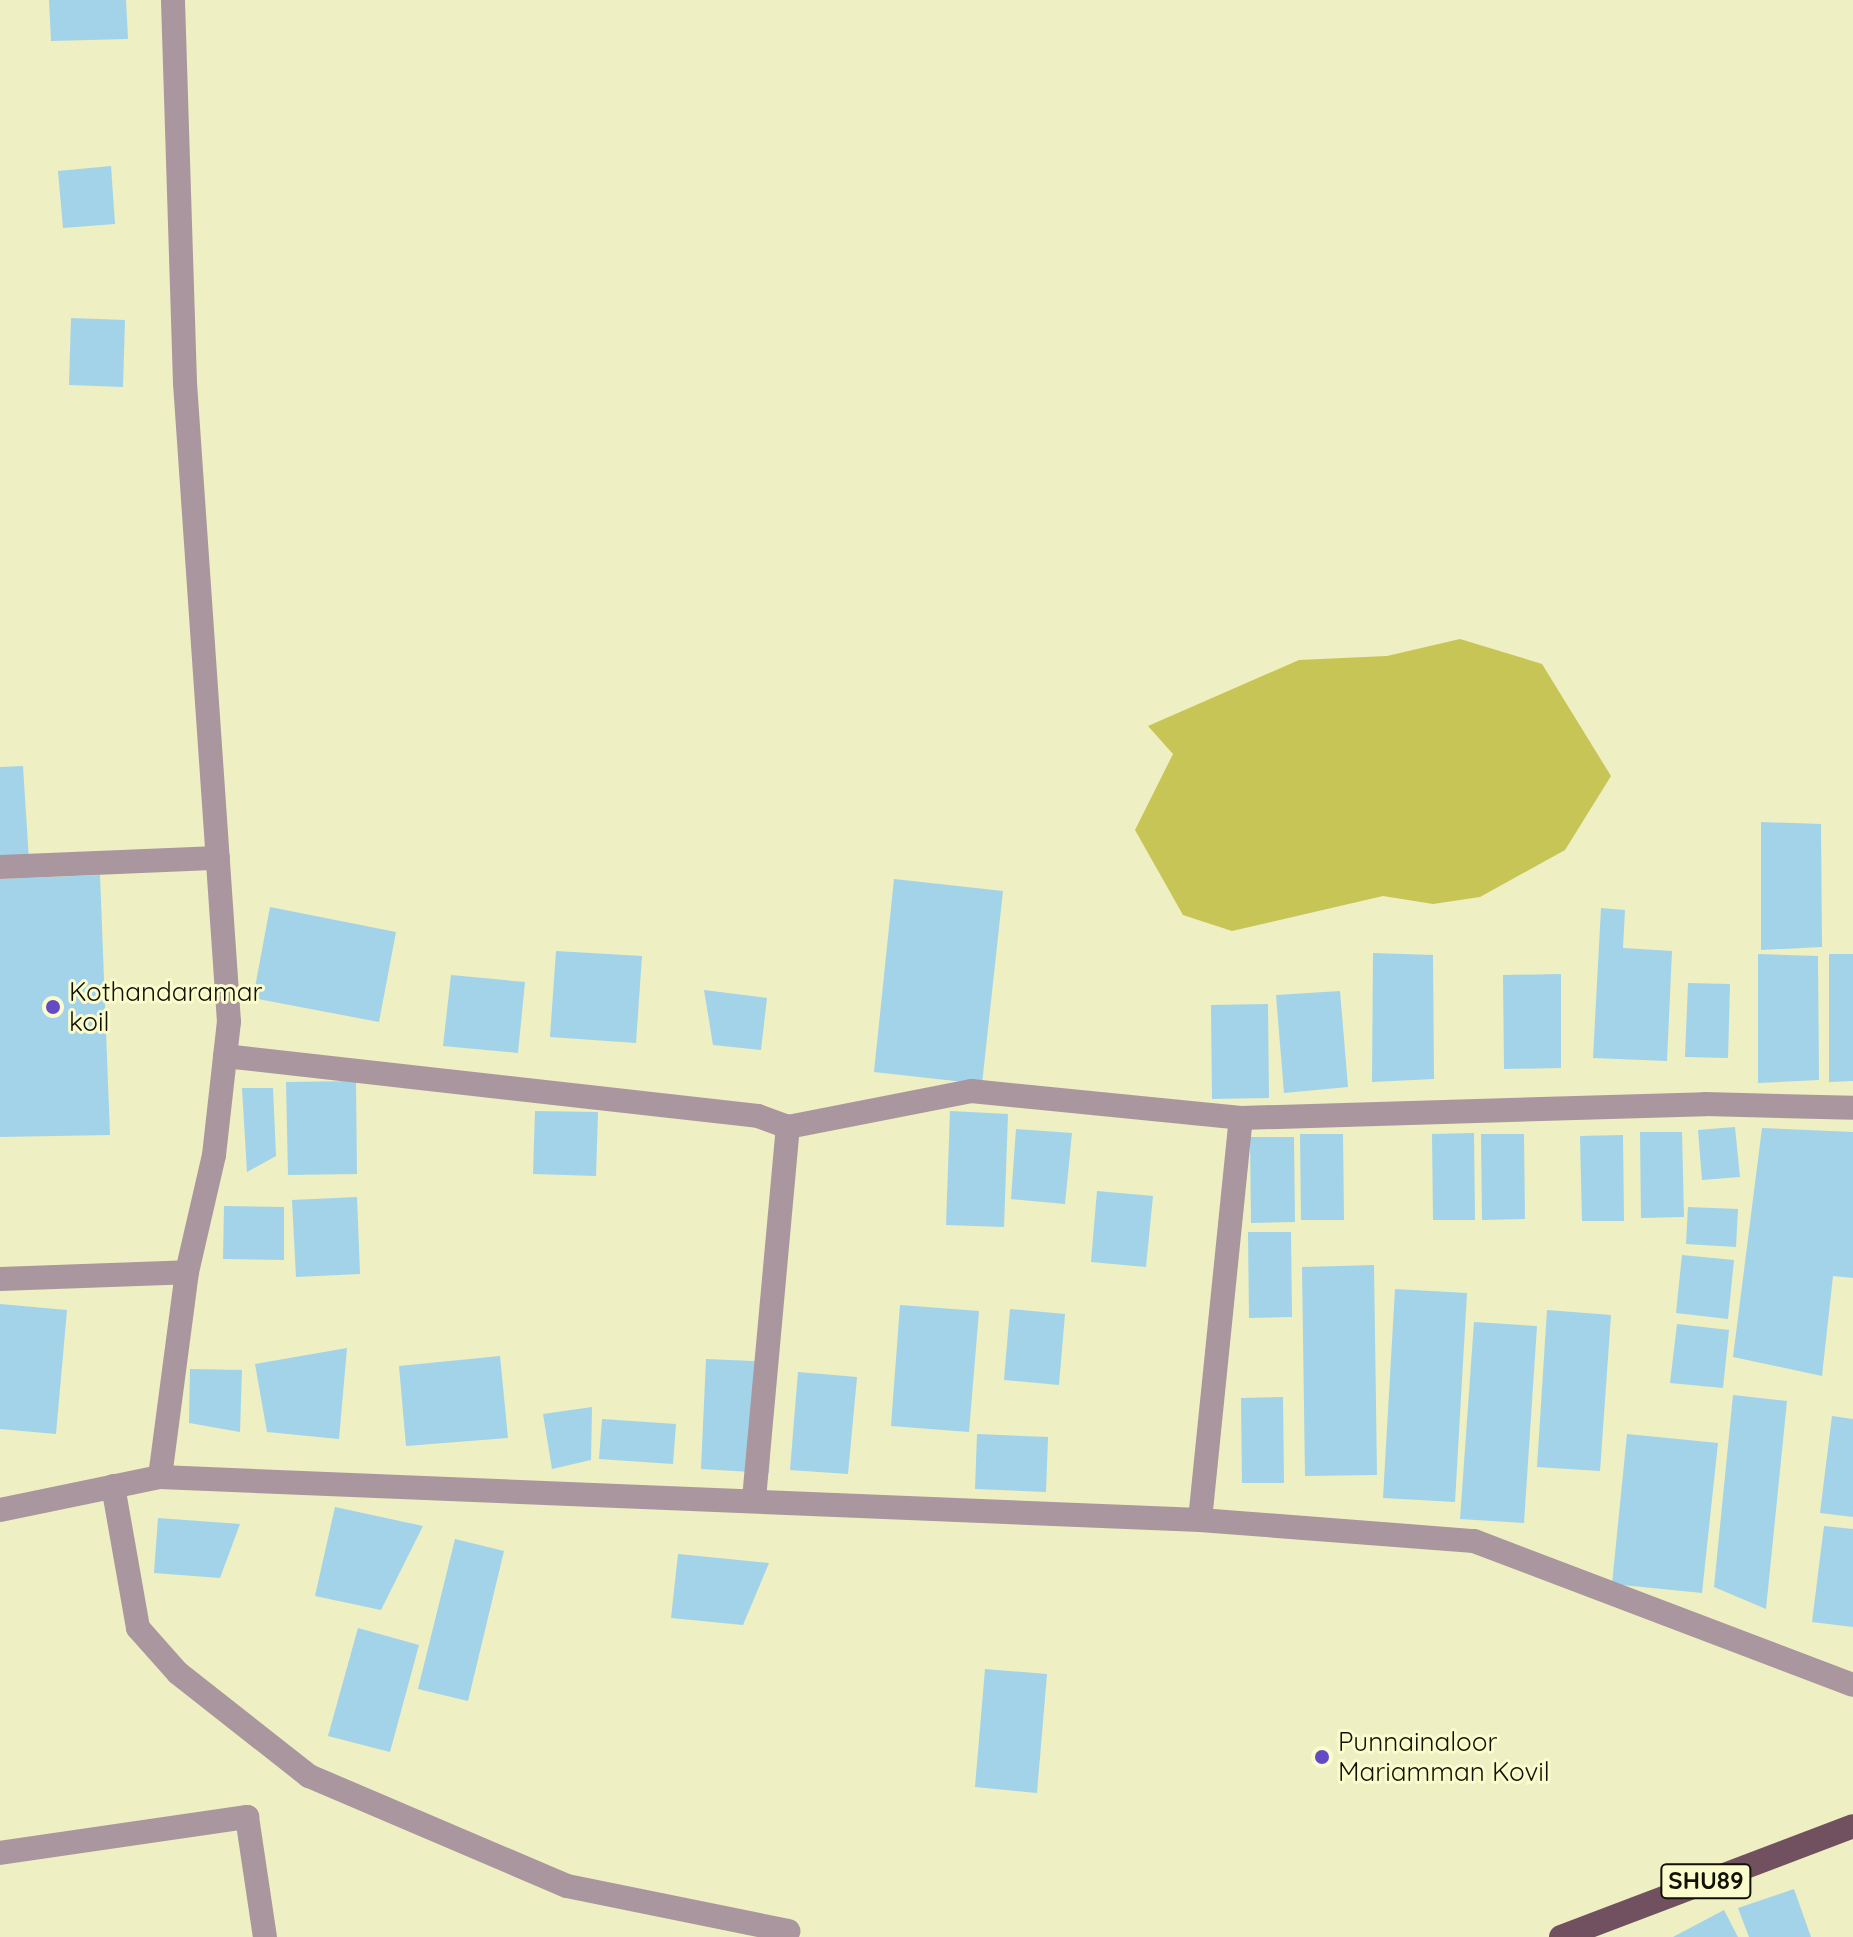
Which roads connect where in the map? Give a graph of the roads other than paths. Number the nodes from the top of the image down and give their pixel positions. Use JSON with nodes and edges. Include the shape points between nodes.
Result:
{"nodes":[{"id":1,"x":173,"y":0,"type":"edge"},
{"id":2,"x":218,"y":858,"type":"junction"},
{"id":3,"x":0,"y":867,"type":"edge"},
{"id":4,"x":225,"y":1056,"type":"junction"},
{"id":5,"x":1853,"y":1108,"type":"edge"},
{"id":6,"x":1241,"y":1118,"type":"junction"},
{"id":7,"x":788,"y":1127,"type":"junction"},
{"id":8,"x":187,"y":1272,"type":"junction"},
{"id":9,"x":0,"y":1279,"type":"edge"},
{"id":10,"x":160,"y":1477,"type":"junction"},
{"id":11,"x":113,"y":1486,"type":"junction"},
{"id":12,"x":754,"y":1499,"type":"junction"},
{"id":13,"x":0,"y":1510,"type":"edge"},
{"id":14,"x":1200,"y":1520,"type":"junction"},
{"id":15,"x":1853,"y":1685,"type":"edge"},
{"id":16,"x":1853,"y":1826,"type":"edge"},
{"id":17,"x":0,"y":1853,"type":"edge"},
{"id":18,"x":788,"y":1931,"type":"dead end"},
{"id":19,"x":265,"y":1937,"type":"edge"},
{"id":20,"x":1561,"y":1937,"type":"edge"}],
"edges":[{"from":1,"to":2,"type":"street","via":[[185,383]]},
{"from":2,"to":3,"type":"street"},
{"from":2,"to":4,"type":"street"},
{"from":4,"to":7,"type":"street","via":[[758,1116]]},
{"from":4,"to":8,"type":"street","via":[[214,1155]]},
{"from":5,"to":6,"type":"street","via":[[1705,1104]]},
{"from":6,"to":7,"type":"street","via":[[971,1091]]},
{"from":6,"to":14,"type":"street"},
{"from":7,"to":12,"type":"street"},
{"from":8,"to":9,"type":"street"},
{"from":8,"to":10,"type":"street"},
{"from":10,"to":11,"type":"street"},
{"from":10,"to":12,"type":"street"},
{"from":11,"to":13,"type":"street"},
{"from":11,"to":18,"type":"street","via":[[138,1628],[178,1673],[309,1776],[567,1886]]},
{"from":12,"to":14,"type":"street"},
{"from":14,"to":15,"type":"street","via":[[1474,1541]]},
{"from":16,"to":20,"type":"main road","number":"SHU89"},
{"from":17,"to":19,"type":"street","via":[[247,1817]]}]}
